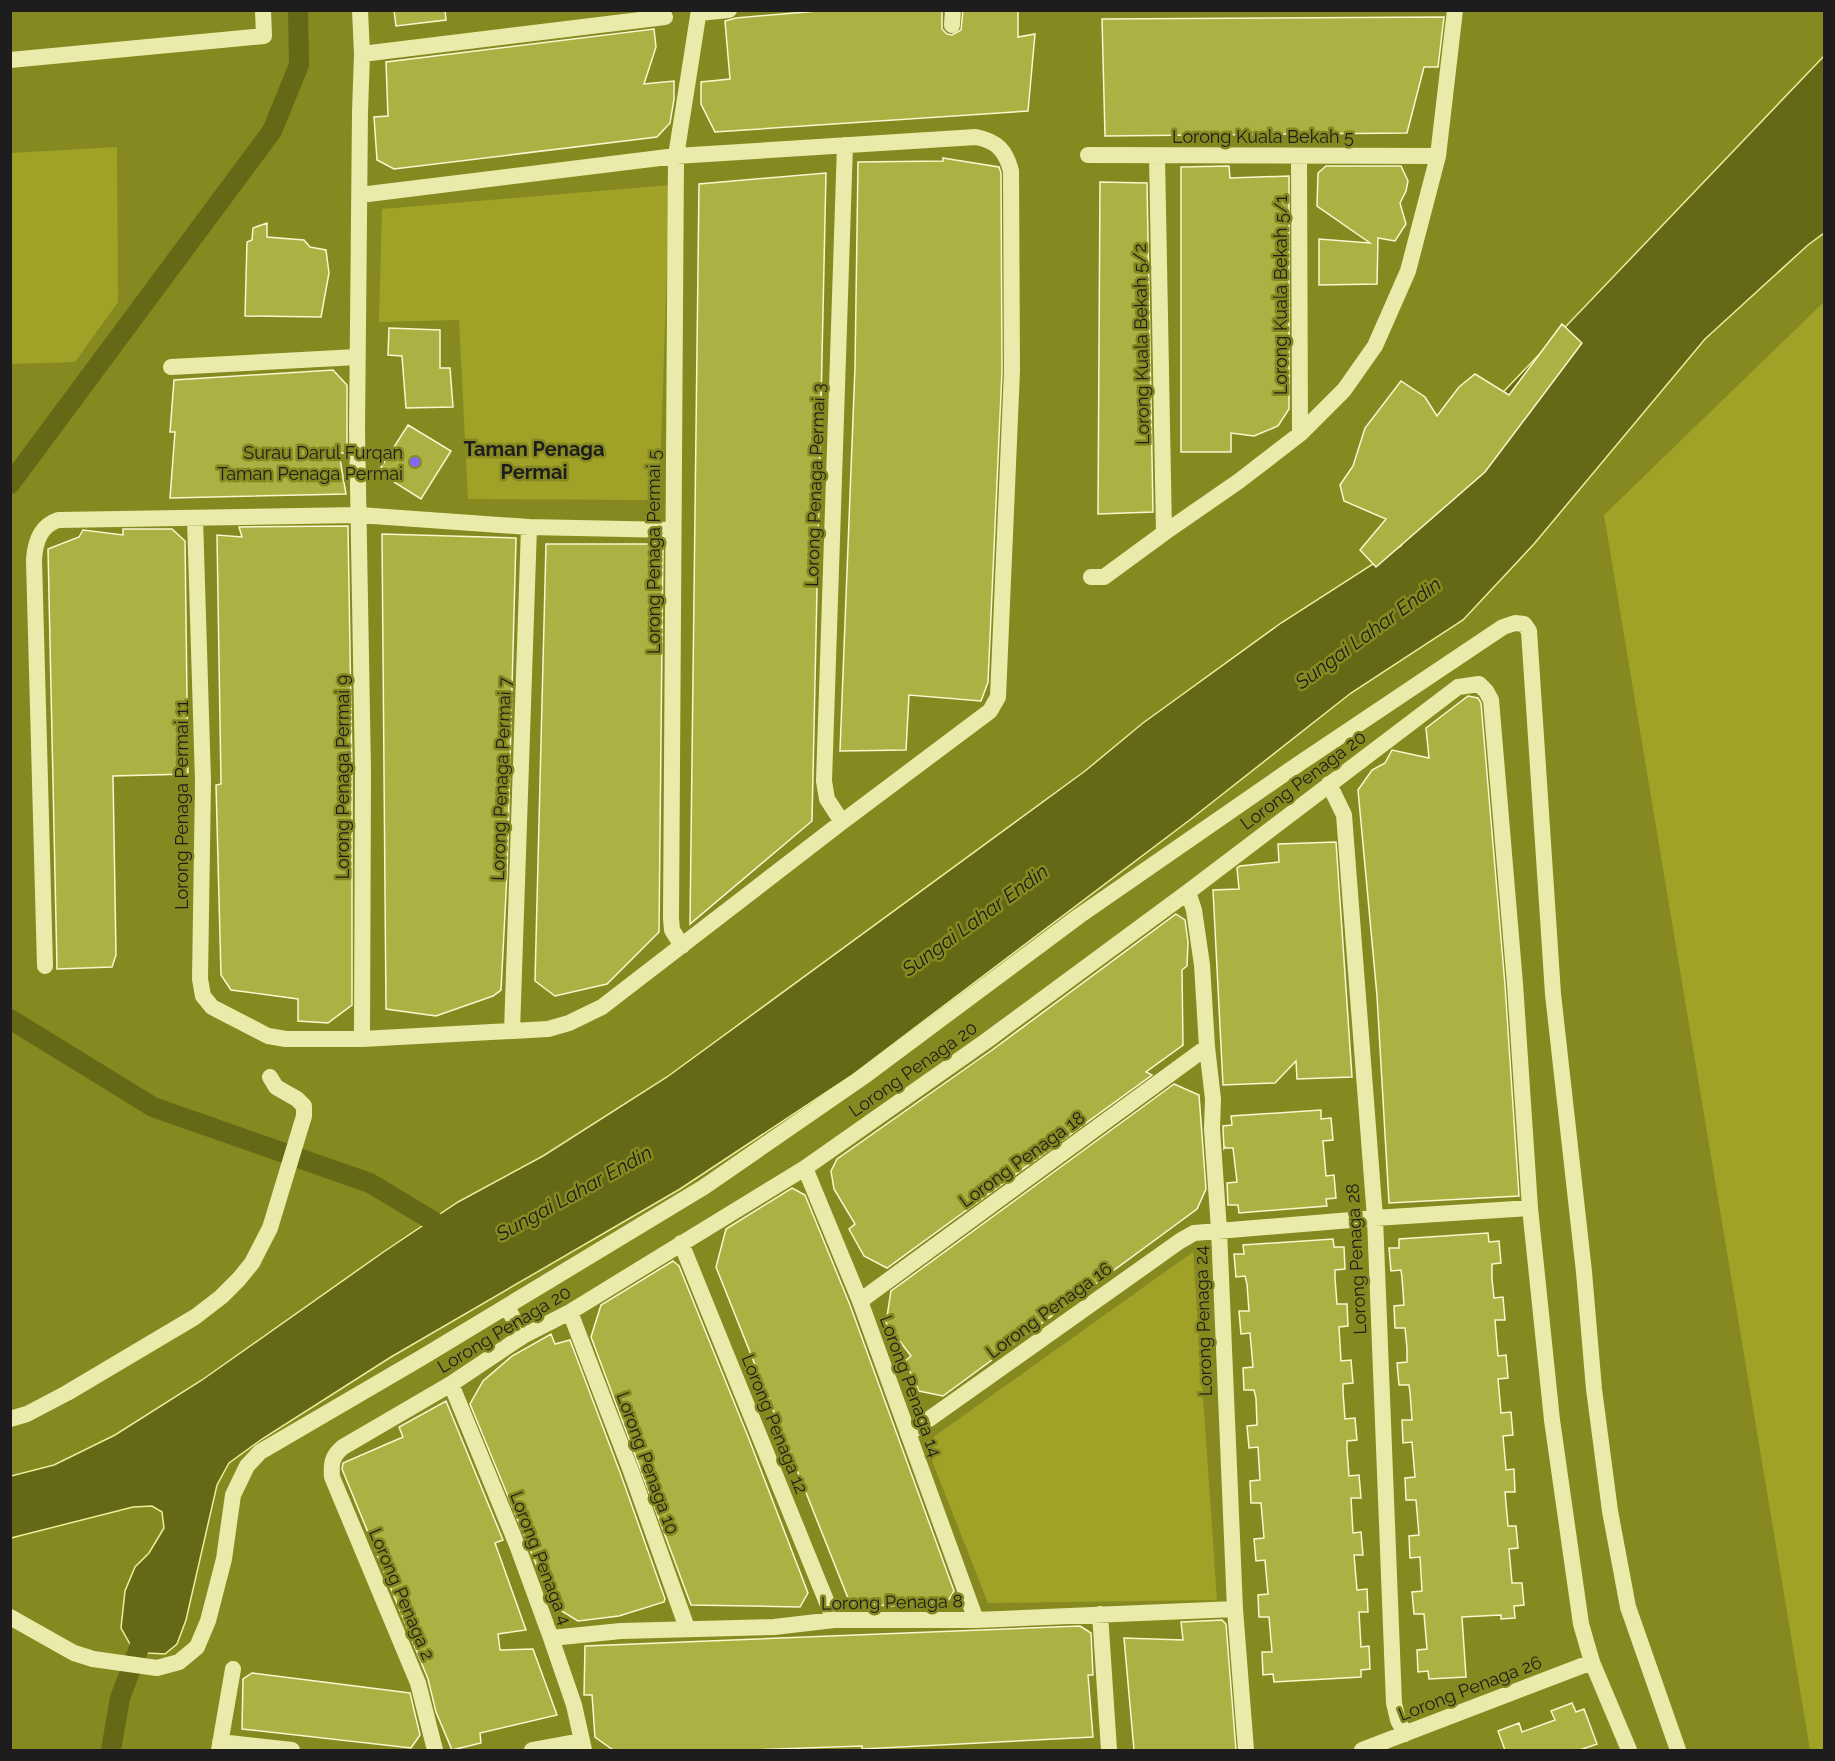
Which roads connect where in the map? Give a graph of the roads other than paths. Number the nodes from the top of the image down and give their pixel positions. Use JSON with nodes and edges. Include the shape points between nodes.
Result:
{"nodes":[{"id":1,"x":263,"y":10,"type":"edge"},
{"id":2,"x":360,"y":10,"type":"edge"},
{"id":3,"x":729,"y":10,"type":"edge"},
{"id":4,"x":1455,"y":10,"type":"edge"},
{"id":5,"x":699,"y":12,"type":"edge"},
{"id":6,"x":665,"y":17,"type":"dead end"},
{"id":7,"x":362,"y":54,"type":"junction"},
{"id":8,"x":10,"y":60,"type":"edge"},
{"id":9,"x":845,"y":145,"type":"junction"},
{"id":10,"x":676,"y":156,"type":"junction"},
{"id":11,"x":1088,"y":156,"type":"dead end"},
{"id":12,"x":1157,"y":156,"type":"junction"},
{"id":13,"x":1299,"y":156,"type":"junction"},
{"id":14,"x":1438,"y":156,"type":"junction"},
{"id":15,"x":360,"y":195,"type":"junction"},
{"id":16,"x":357,"y":357,"type":"junction"},
{"id":17,"x":171,"y":367,"type":"dead end"},
{"id":18,"x":1300,"y":434,"type":"junction"},
{"id":19,"x":359,"y":515,"type":"junction"},
{"id":20,"x":195,"y":518,"type":"junction"},
{"id":21,"x":529,"y":527,"type":"junction"},
{"id":22,"x":672,"y":530,"type":"junction"},
{"id":23,"x":1164,"y":532,"type":"junction"},
{"id":24,"x":1091,"y":577,"type":"dead end"},
{"id":25,"x":1329,"y":784,"type":"junction"},
{"id":26,"x":842,"y":822,"type":"junction"},
{"id":27,"x":1188,"y":892,"type":"junction"},
{"id":28,"x":682,"y":946,"type":"junction"},
{"id":29,"x":45,"y":966,"type":"dead end"},
{"id":30,"x":512,"y":1031,"type":"junction"},
{"id":31,"x":362,"y":1039,"type":"junction"},
{"id":32,"x":1207,"y":1047,"type":"junction"},
{"id":33,"x":270,"y":1077,"type":"dead end"},
{"id":34,"x":805,"y":1168,"type":"junction"},
{"id":35,"x":1530,"y":1208,"type":"junction"},
{"id":36,"x":1375,"y":1218,"type":"junction"},
{"id":37,"x":1219,"y":1230,"type":"junction"},
{"id":38,"x":681,"y":1244,"type":"junction"},
{"id":39,"x":860,"y":1301,"type":"junction"},
{"id":40,"x":507,"y":1307,"type":"junction"},
{"id":41,"x":570,"y":1312,"type":"junction"},
{"id":42,"x":523,"y":1336,"type":"junction"},
{"id":43,"x":451,"y":1384,"type":"junction"},
{"id":44,"x":10,"y":1419,"type":"edge"},
{"id":45,"x":908,"y":1434,"type":"junction"},
{"id":46,"x":334,"y":1455,"type":"joint"},
{"id":47,"x":1234,"y":1609,"type":"junction"},
{"id":48,"x":1100,"y":1614,"type":"junction"},
{"id":49,"x":10,"y":1617,"type":"edge"},
{"id":50,"x":834,"y":1620,"type":"junction"},
{"id":51,"x":976,"y":1620,"type":"junction"},
{"id":52,"x":687,"y":1628,"type":"junction"},
{"id":53,"x":551,"y":1638,"type":"junction"},
{"id":54,"x":1592,"y":1662,"type":"junction"},
{"id":55,"x":233,"y":1669,"type":"dead end"},
{"id":56,"x":1405,"y":1734,"type":"junction"},
{"id":57,"x":220,"y":1746,"type":"edge"},
{"id":58,"x":583,"y":1746,"type":"edge"},
{"id":59,"x":292,"y":1750,"type":"edge"},
{"id":60,"x":435,"y":1750,"type":"edge"},
{"id":61,"x":531,"y":1750,"type":"edge"},
{"id":62,"x":1108,"y":1750,"type":"edge"},
{"id":63,"x":1246,"y":1750,"type":"edge"},
{"id":64,"x":1362,"y":1750,"type":"edge"},
{"id":65,"x":1629,"y":1750,"type":"edge"},
{"id":66,"x":1678,"y":1750,"type":"edge"}],
"edges":[{"from":1,"to":8,"type":"street","via":[[264,36]]},
{"from":2,"to":7,"type":"street","name":"Lorong Penaga Permai 9"},
{"from":3,"to":5,"type":"street"},
{"from":4,"to":14,"type":"street"},
{"from":5,"to":10,"type":"street","name":"Lorong Penaga Permai 5"},
{"from":6,"to":7,"type":"street"},
{"from":7,"to":15,"type":"street","name":"Lorong Penaga Permai 9"},
{"from":9,"to":10,"type":"street","name":"Lorong Penaga Permai 11"},
{"from":9,"to":26,"type":"street","name":"Lorong Penaga Permai 3","via":[[824,780],[826,799]]},
{"from":9,"to":26,"type":"street","name":"Lorong Penaga Permai 11","via":[[976,137],[1001,148],[1011,171],[1012,371],[998,697],[990,711]]},
{"from":10,"to":15,"type":"street","name":"Lorong Penaga Permai 11"},
{"from":10,"to":22,"type":"street","name":"Lorong Penaga Permai 5"},
{"from":11,"to":12,"type":"street","name":"Lorong Kuala Bekah 5"},
{"from":12,"to":13,"type":"street","name":"Lorong Kuala Bekah 5"},
{"from":12,"to":23,"type":"street","name":"Lorong Kuala Bekah 5/2"},
{"from":13,"to":14,"type":"street","name":"Lorong Kuala Bekah 5"},
{"from":13,"to":18,"type":"street","name":"Lorong Kuala Bekah 5/1"},
{"from":14,"to":18,"type":"street","via":[[1408,271],[1375,346],[1344,390]]},
{"from":15,"to":16,"type":"street","name":"Lorong Penaga Permai 9"},
{"from":16,"to":17,"type":"street"},
{"from":16,"to":19,"type":"street","name":"Lorong Penaga Permai 9"},
{"from":18,"to":23,"type":"street"},
{"from":19,"to":20,"type":"street"},
{"from":19,"to":21,"type":"street"},
{"from":19,"to":31,"type":"street","name":"Lorong Penaga Permai 9"},
{"from":20,"to":29,"type":"street","via":[[58,520],[43,529],[37,539],[34,560]]},
{"from":20,"to":31,"type":"street","name":"Lorong Penaga Permai 11","via":[[203,996],[212,1007],[268,1036]]},
{"from":21,"to":22,"type":"street"},
{"from":21,"to":30,"type":"street","name":"Lorong Penaga Permai 7"},
{"from":22,"to":28,"type":"street","name":"Lorong Penaga Permai 5","via":[[671,918],[672,930]]},
{"from":23,"to":24,"type":"street","via":[[1104,577]]},
{"from":25,"to":27,"type":"street","name":"Lorong Penaga 20"},
{"from":25,"to":35,"type":"street","name":"Lorong Penaga 20","via":[[1458,687],[1479,684],[1491,700]]},
{"from":25,"to":36,"type":"street","name":"Lorong Penaga 28","via":[[1344,814]]},
{"from":26,"to":28,"type":"street","name":"Lorong Penaga Permai 11"},
{"from":27,"to":32,"type":"street","name":"Lorong Penaga 24","via":[[1202,965]]},
{"from":27,"to":34,"type":"street","name":"Lorong Penaga 20"},
{"from":28,"to":30,"type":"street","name":"Lorong Penaga Permai 11","via":[[585,1017],[548,1029]]},
{"from":30,"to":31,"type":"street","name":"Lorong Penaga Permai 11"},
{"from":32,"to":37,"type":"street","name":"Lorong Penaga 24"},
{"from":32,"to":39,"type":"street","name":"Lorong Penaga 18"},
{"from":33,"to":44,"type":"street","via":[[276,1087],[304,1106],[304,1116],[277,1209],[252,1263],[221,1297],[195,1317],[67,1392]]},
{"from":34,"to":38,"type":"street","name":"Lorong Penaga 20"},
{"from":34,"to":39,"type":"street","name":"Lorong Penaga 14"},
{"from":35,"to":36,"type":"street","name":"Lorong Penaga 16"},
{"from":35,"to":54,"type":"street","via":[[1574,1583]]},
{"from":36,"to":37,"type":"street","name":"Lorong Penaga 16"},
{"from":36,"to":56,"type":"street","name":"Lorong Penaga 28","via":[[1394,1703]]},
{"from":37,"to":45,"type":"street","name":"Lorong Penaga 16","via":[[1194,1233],[1180,1241]]},
{"from":37,"to":47,"type":"street","name":"Lorong Penaga 24"},
{"from":38,"to":41,"type":"street","name":"Lorong Penaga 20"},
{"from":38,"to":50,"type":"street","name":"Lorong Penaga 12"},
{"from":39,"to":45,"type":"street","name":"Lorong Penaga 14"},
{"from":40,"to":42,"type":"street"},
{"from":40,"to":49,"type":"street","via":[[260,1452],[247,1466],[233,1495],[228,1537],[208,1621],[197,1647],[179,1662],[157,1668],[110,1663],[74,1653]]},
{"from":40,"to":66,"type":"street","via":[[704,1187],[863,1077],[1079,916],[1300,763],[1503,627],[1524,624],[1529,631],[1553,994],[1610,1511],[1628,1607]]},
{"from":41,"to":42,"type":"street","name":"Lorong Penaga 20"},
{"from":41,"to":52,"type":"street","name":"Lorong Penaga 10"},
{"from":42,"to":43,"type":"street","name":"Lorong Penaga 20"},
{"from":43,"to":46,"type":"street","name":"Lorong Penaga 20"},
{"from":43,"to":53,"type":"street","name":"Lorong Penaga 4"},
{"from":45,"to":51,"type":"street","name":"Lorong Penaga 14"},
{"from":46,"to":60,"type":"street","name":"Lorong Penaga 2","via":[[332,1477],[418,1683]]},
{"from":47,"to":48,"type":"street","name":"Lorong Penaga 8"},
{"from":47,"to":63,"type":"street","name":"Lorong Penaga 24"},
{"from":48,"to":51,"type":"street","name":"Lorong Penaga 8"},
{"from":48,"to":62,"type":"street"},
{"from":50,"to":51,"type":"street","name":"Lorong Penaga 8"},
{"from":50,"to":52,"type":"street","name":"Lorong Penaga 8","via":[[774,1628]]},
{"from":52,"to":53,"type":"street","name":"Lorong Penaga 8"},
{"from":53,"to":58,"type":"street","name":"Lorong Penaga 4","via":[[574,1705]]},
{"from":54,"to":56,"type":"street","name":"Lorong Penaga 26"},
{"from":54,"to":65,"type":"street"},
{"from":55,"to":57,"type":"street"},
{"from":56,"to":64,"type":"street","name":"Lorong Penaga 26"},
{"from":57,"to":59,"type":"street"},
{"from":58,"to":61,"type":"street"}]}
